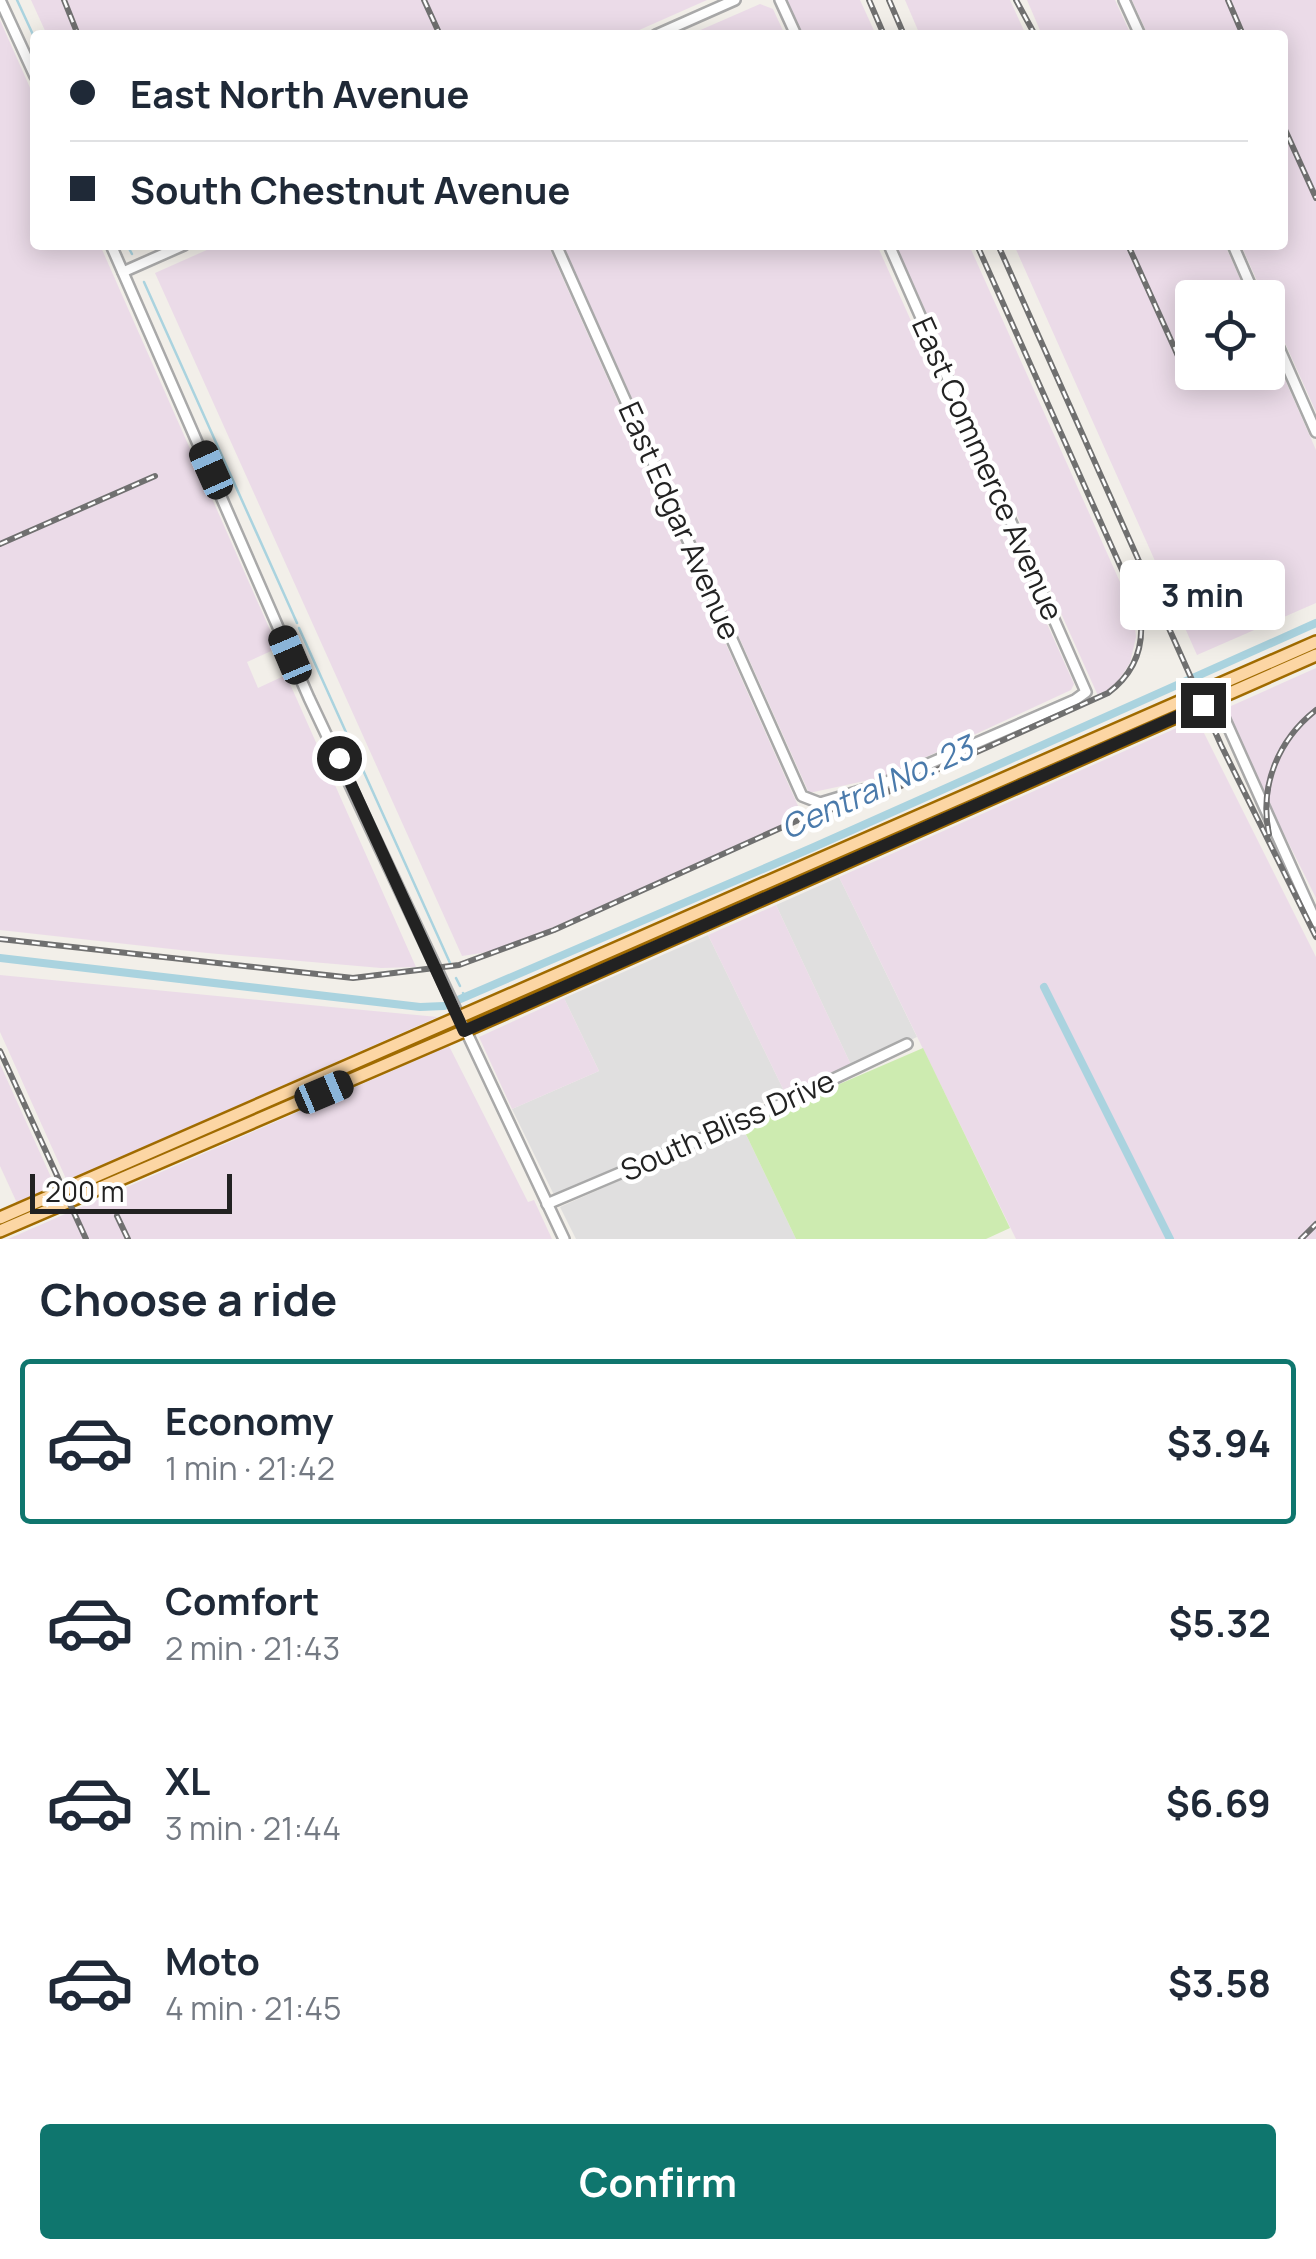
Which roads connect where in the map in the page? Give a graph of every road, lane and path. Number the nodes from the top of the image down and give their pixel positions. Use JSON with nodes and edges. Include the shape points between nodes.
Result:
{"nodes":[{"id":1,"x":0,"y":0,"type":"edge"},
{"id":2,"x":735,"y":0,"type":"edge"},
{"id":3,"x":780,"y":0,"type":"edge"},
{"id":4,"x":1124,"y":0,"type":"edge"},
{"id":5,"x":667,"y":30,"type":"edge"},
{"id":6,"x":794,"y":30,"type":"edge"},
{"id":7,"x":1138,"y":30,"type":"edge"},
{"id":8,"x":30,"y":65,"type":"edge"},
{"id":9,"x":113,"y":250,"type":"edge"},
{"id":10,"x":173,"y":250,"type":"edge"},
{"id":11,"x":558,"y":250,"type":"edge"},
{"id":12,"x":890,"y":250,"type":"edge"},
{"id":13,"x":1235,"y":250,"type":"edge"},
{"id":14,"x":123,"y":272,"type":"junction"},
{"id":15,"x":1248,"y":280,"type":"edge"},
{"id":16,"x":1285,"y":362,"type":"edge"},
{"id":17,"x":1316,"y":432,"type":"edge"},
{"id":18,"x":1316,"y":642,"type":"edge"},
{"id":19,"x":1316,"y":655,"type":"edge"},
{"id":20,"x":1086,"y":692,"type":"joint"},
{"id":21,"x":1213,"y":694,"type":"junction"},
{"id":22,"x":831,"y":862,"type":"junction"},
{"id":23,"x":1316,"y":922,"type":"edge"},
{"id":24,"x":459,"y":1020,"type":"junction"},
{"id":25,"x":907,"y":1044,"type":"dead end"},
{"id":26,"x":547,"y":1204,"type":"junction"},
{"id":27,"x":0,"y":1218,"type":"edge"},
{"id":28,"x":0,"y":1231,"type":"edge"},
{"id":29,"x":564,"y":1239,"type":"edge"}],
"edges":[{"from":1,"to":8,"type":"street"},
{"from":2,"to":5,"type":"street"},
{"from":3,"to":6,"type":"street"},
{"from":4,"to":7,"type":"street"},
{"from":9,"to":14,"type":"street"},
{"from":10,"to":14,"type":"street"},
{"from":11,"to":20,"type":"street","name":"East Edgar Avenue","via":[[802,796],[820,803],[880,785]]},
{"from":12,"to":20,"type":"street","name":"East Commerce Avenue"},
{"from":13,"to":15,"type":"street"},
{"from":14,"to":24,"type":"street"},
{"from":16,"to":17,"type":"street"},
{"from":18,"to":21,"type":"main road"},
{"from":19,"to":21,"type":"main road"},
{"from":21,"to":22,"type":"main road"},
{"from":21,"to":22,"type":"main road","via":[[1035,766]]},
{"from":21,"to":23,"type":"street"},
{"from":22,"to":24,"type":"main road"},
{"from":24,"to":26,"type":"street"},
{"from":24,"to":27,"type":"main road"},
{"from":24,"to":28,"type":"main road"},
{"from":25,"to":26,"type":"street","name":"South Bliss Drive"},
{"from":26,"to":29,"type":"street"}]}
